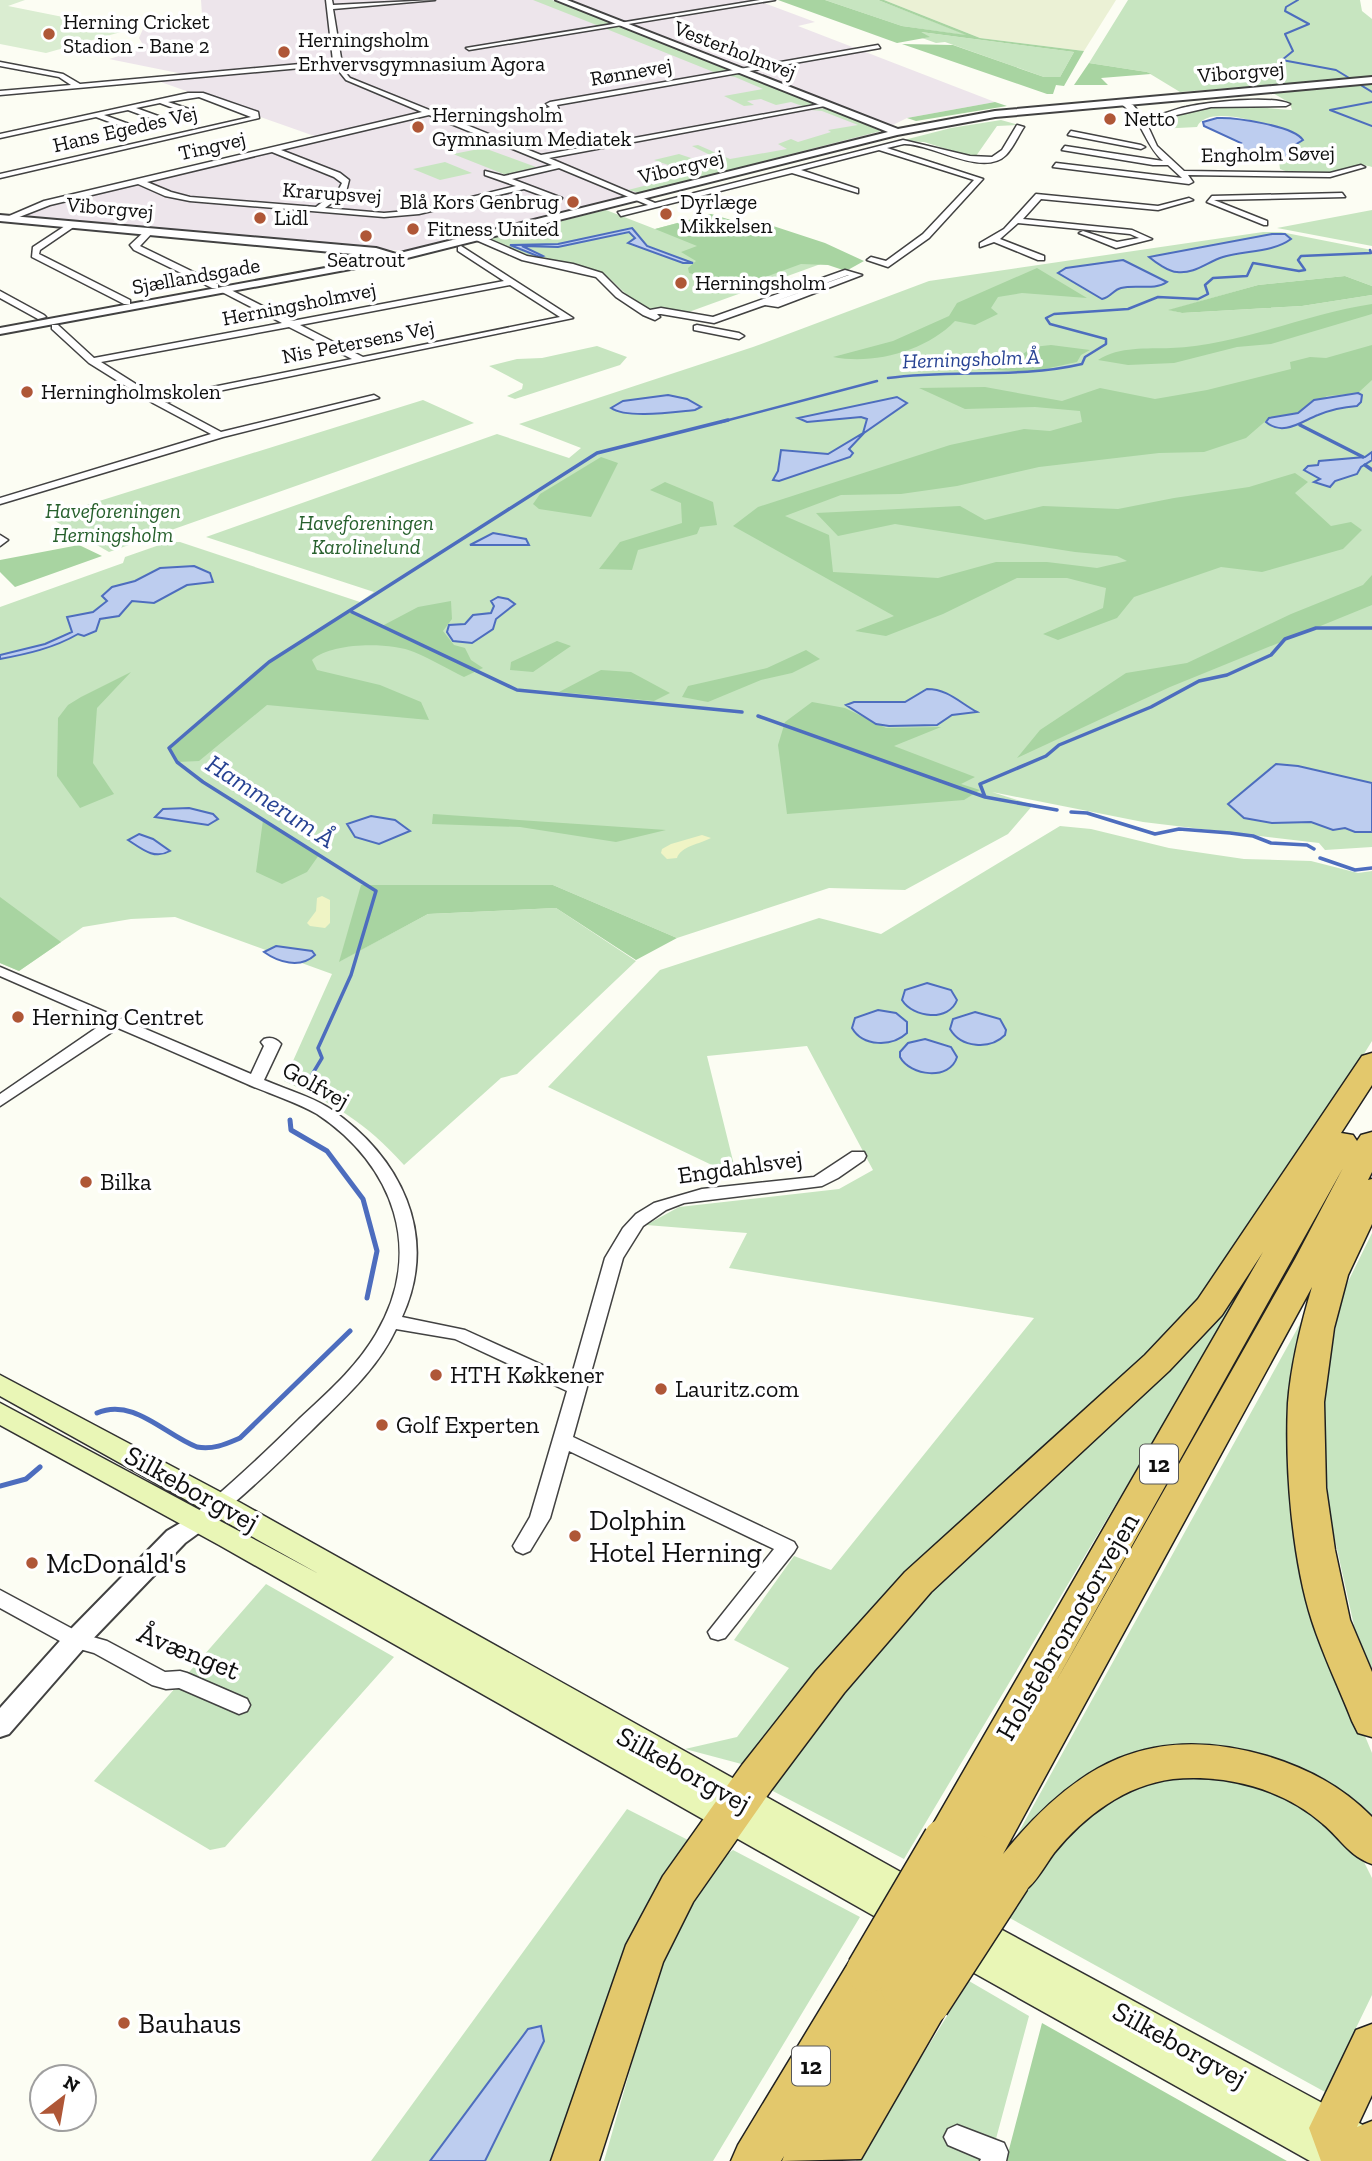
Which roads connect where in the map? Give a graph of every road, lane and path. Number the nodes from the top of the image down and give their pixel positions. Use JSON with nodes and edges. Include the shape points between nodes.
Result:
{"nodes":[{"id":1,"x":51,"y":0,"type":"edge"},
{"id":2,"x":432,"y":0,"type":"edge"},
{"id":3,"x":560,"y":0,"type":"edge"},
{"id":4,"x":772,"y":0,"type":"edge"},
{"id":5,"x":38,"y":2,"type":"dead end"},
{"id":6,"x":330,"y":4,"type":"edge"},
{"id":7,"x":620,"y":24,"type":"junction"},
{"id":8,"x":868,"y":44,"type":"dead end"},
{"id":9,"x":469,"y":48,"type":"dead end"},
{"id":10,"x":337,"y":62,"type":"junction"},
{"id":11,"x":0,"y":64,"type":"edge"},
{"id":12,"x":740,"y":71,"type":"junction"},
{"id":13,"x":1370,"y":80,"type":"edge"},
{"id":14,"x":77,"y":86,"type":"junction"},
{"id":15,"x":0,"y":93,"type":"edge"},
{"id":16,"x":160,"y":101,"type":"junction"},
{"id":17,"x":1124,"y":102,"type":"junction"},
{"id":18,"x":1286,"y":104,"type":"dead end"},
{"id":19,"x":826,"y":105,"type":"junction"},
{"id":20,"x":128,"y":108,"type":"junction"},
{"id":21,"x":541,"y":111,"type":"dead end"},
{"id":22,"x":189,"y":112,"type":"dead end"},
{"id":23,"x":427,"y":113,"type":"junction"},
{"id":24,"x":96,"y":115,"type":"junction"},
{"id":25,"x":158,"y":119,"type":"dead end"},
{"id":26,"x":1143,"y":120,"type":"junction"},
{"id":27,"x":126,"y":126,"type":"dead end"},
{"id":28,"x":1020,"y":128,"type":"dead end"},
{"id":29,"x":897,"y":132,"type":"junction"},
{"id":30,"x":1077,"y":132,"type":"dead end"},
{"id":31,"x":0,"y":136,"type":"edge"},
{"id":32,"x":1150,"y":142,"type":"junction"},
{"id":33,"x":1130,"y":145,"type":"junction"},
{"id":34,"x":1141,"y":147,"type":"dead end"},
{"id":35,"x":880,"y":148,"type":"junction"},
{"id":36,"x":1071,"y":148,"type":"dead end"},
{"id":37,"x":274,"y":150,"type":"junction"},
{"id":38,"x":539,"y":158,"type":"junction"},
{"id":39,"x":0,"y":162,"type":"edge"},
{"id":40,"x":1172,"y":163,"type":"junction"},
{"id":41,"x":1056,"y":165,"type":"dead end"},
{"id":42,"x":558,"y":166,"type":"junction"},
{"id":43,"x":1359,"y":169,"type":"dead end"},
{"id":44,"x":792,"y":170,"type":"junction"},
{"id":45,"x":22,"y":171,"type":"junction"},
{"id":46,"x":488,"y":173,"type":"dead end"},
{"id":47,"x":728,"y":175,"type":"junction"},
{"id":48,"x":0,"y":176,"type":"edge"},
{"id":49,"x":503,"y":179,"type":"junction"},
{"id":50,"x":139,"y":181,"type":"junction"},
{"id":51,"x":748,"y":182,"type":"junction"},
{"id":52,"x":523,"y":187,"type":"junction"},
{"id":53,"x":1192,"y":189,"type":"junction"},
{"id":54,"x":855,"y":191,"type":"dead end"},
{"id":55,"x":1342,"y":195,"type":"dead end"},
{"id":56,"x":639,"y":198,"type":"junction"},
{"id":57,"x":559,"y":200,"type":"dead end"},
{"id":58,"x":1211,"y":200,"type":"junction"},
{"id":59,"x":657,"y":205,"type":"junction"},
{"id":60,"x":317,"y":210,"type":"junction"},
{"id":61,"x":621,"y":214,"type":"dead end"},
{"id":62,"x":3,"y":218,"type":"edge"},
{"id":63,"x":1018,"y":221,"type":"junction"},
{"id":64,"x":1264,"y":223,"type":"dead end"},
{"id":65,"x":74,"y":225,"type":"junction"},
{"id":66,"x":1073,"y":226,"type":"junction"},
{"id":67,"x":150,"y":231,"type":"junction"},
{"id":68,"x":479,"y":238,"type":"junction"},
{"id":69,"x":993,"y":239,"type":"junction"},
{"id":70,"x":983,"y":245,"type":"dead end"},
{"id":71,"x":461,"y":249,"type":"dead end"},
{"id":72,"x":399,"y":257,"type":"junction"},
{"id":73,"x":1041,"y":258,"type":"dead end"},
{"id":74,"x":872,"y":260,"type":"dead end"},
{"id":75,"x":512,"y":282,"type":"junction"},
{"id":76,"x":220,"y":288,"type":"junction"},
{"id":77,"x":0,"y":295,"type":"edge"},
{"id":78,"x":127,"y":302,"type":"dead end"},
{"id":79,"x":765,"y":302,"type":"junction"},
{"id":80,"x":646,"y":313,"type":"junction"},
{"id":81,"x":41,"y":317,"type":"dead end"},
{"id":82,"x":289,"y":324,"type":"junction"},
{"id":83,"x":55,"y":327,"type":"dead end"},
{"id":84,"x":0,"y":331,"type":"edge"},
{"id":85,"x":739,"y":336,"type":"dead end"},
{"id":86,"x":362,"y":360,"type":"junction"},
{"id":87,"x":92,"y":361,"type":"junction"},
{"id":88,"x":374,"y":398,"type":"dead end"},
{"id":89,"x":156,"y":401,"type":"junction"},
{"id":90,"x":220,"y":435,"type":"junction"},
{"id":91,"x":0,"y":501,"type":"edge"},
{"id":92,"x":0,"y":538,"type":"edge"},
{"id":93,"x":0,"y":543,"type":"edge"},
{"id":94,"x":0,"y":971,"type":"edge"},
{"id":95,"x":117,"y":1021,"type":"junction"},
{"id":96,"x":269,"y":1042,"type":"dead end"},
{"id":97,"x":1372,"y":1062,"type":"edge"},
{"id":98,"x":256,"y":1081,"type":"junction"},
{"id":99,"x":1372,"y":1086,"type":"edge"},
{"id":100,"x":0,"y":1101,"type":"edge"},
{"id":101,"x":1372,"y":1142,"type":"edge"},
{"id":102,"x":858,"y":1156,"type":"dead end"},
{"id":103,"x":1372,"y":1189,"type":"edge"},
{"id":104,"x":393,"y":1321,"type":"junction"},
{"id":105,"x":0,"y":1384,"type":"edge"},
{"id":106,"x":577,"y":1388,"type":"junction"},
{"id":107,"x":0,"y":1413,"type":"edge"},
{"id":108,"x":563,"y":1440,"type":"junction"},
{"id":109,"x":211,"y":1512,"type":"junction"},
{"id":110,"x":523,"y":1546,"type":"dead end"},
{"id":111,"x":0,"y":1598,"type":"edge"},
{"id":112,"x":718,"y":1632,"type":"dead end"},
{"id":113,"x":76,"y":1640,"type":"junction"},
{"id":114,"x":239,"y":1705,"type":"dead end"},
{"id":115,"x":1372,"y":1721,"type":"edge"},
{"id":116,"x":0,"y":1726,"type":"edge"},
{"id":117,"x":734,"y":1809,"type":"junction"},
{"id":118,"x":1372,"y":1846,"type":"edge"},
{"id":119,"x":978,"y":1858,"type":"junction"},
{"id":120,"x":900,"y":1988,"type":"junction"},
{"id":121,"x":1372,"y":2045,"type":"edge"},
{"id":122,"x":957,"y":2137,"type":"dead end"},
{"id":123,"x":1356,"y":2148,"type":"edge"},
{"id":124,"x":575,"y":2161,"type":"edge"},
{"id":125,"x":755,"y":2161,"type":"edge"},
{"id":126,"x":806,"y":2161,"type":"edge"},
{"id":127,"x":829,"y":2161,"type":"edge"},
{"id":128,"x":993,"y":2161,"type":"edge"}],
"edges":[{"from":1,"to":5,"type":"street"},
{"from":2,"to":6,"type":"street"},
{"from":3,"to":7,"type":"street","name":"Vesterholmvej"},
{"from":4,"to":7,"type":"street"},
{"from":6,"to":10,"type":"street"},
{"from":7,"to":9,"type":"street"},
{"from":7,"to":12,"type":"street","name":"Vesterholmvej"},
{"from":8,"to":12,"type":"street","name":"Rønnevej","via":[[882,49]]},
{"from":10,"to":14,"type":"street"},
{"from":10,"to":23,"type":"street","via":[[340,71],[355,82]]},
{"from":11,"to":14,"type":"street","via":[[61,75]]},
{"from":12,"to":19,"type":"street","name":"Vesterholmvej"},
{"from":12,"to":21,"type":"street","name":"Rønnevej","via":[[550,104],[556,108]]},
{"from":13,"to":17,"type":"street","name":"Viborgvej"},
{"from":14,"to":15,"type":"street","via":[[66,91]]},
{"from":16,"to":20,"type":"street"},
{"from":16,"to":22,"type":"street"},
{"from":16,"to":45,"type":"street","name":"Hans Egedes Vej","via":[[200,95],[255,114],[255,118]]},
{"from":17,"to":26,"type":"street"},
{"from":17,"to":29,"type":"street","name":"Viborgvej","via":[[995,114]]},
{"from":18,"to":26,"type":"street","via":[[1223,102]]},
{"from":19,"to":29,"type":"street","name":"Vesterholmvej"},
{"from":19,"to":38,"type":"street"},
{"from":20,"to":24,"type":"street"},
{"from":20,"to":25,"type":"street"},
{"from":23,"to":37,"type":"street","name":"Tingvej"},
{"from":23,"to":38,"type":"street"},
{"from":24,"to":27,"type":"street"},
{"from":24,"to":31,"type":"street"},
{"from":26,"to":32,"type":"street"},
{"from":28,"to":35,"type":"street","via":[[1000,157],[989,161],[915,142]]},
{"from":29,"to":47,"type":"street","name":"Viborgvej"},
{"from":30,"to":33,"type":"street"},
{"from":32,"to":33,"type":"street"},
{"from":32,"to":40,"type":"street"},
{"from":33,"to":34,"type":"street"},
{"from":35,"to":44,"type":"street"},
{"from":35,"to":74,"type":"street","via":[[979,179],[926,236],[888,264]]},
{"from":36,"to":40,"type":"street"},
{"from":37,"to":50,"type":"street","name":"Tingvej"},
{"from":37,"to":60,"type":"street","via":[[346,182],[343,190]]},
{"from":38,"to":42,"type":"street"},
{"from":39,"to":45,"type":"street"},
{"from":40,"to":53,"type":"street"},
{"from":41,"to":53,"type":"street"},
{"from":42,"to":49,"type":"street"},
{"from":42,"to":56,"type":"street"},
{"from":43,"to":53,"type":"street","name":"Engholm Søvej"},
{"from":44,"to":51,"type":"street"},
{"from":44,"to":54,"type":"street"},
{"from":45,"to":48,"type":"street","name":"Hans Egedes Vej"},
{"from":46,"to":49,"type":"street"},
{"from":47,"to":51,"type":"street"},
{"from":47,"to":56,"type":"street","name":"Viborgvej"},
{"from":49,"to":52,"type":"street"},
{"from":50,"to":60,"type":"street","name":"Krarupsvej","via":[[178,197]]},
{"from":50,"to":62,"type":"street","name":"Tingvej"},
{"from":51,"to":59,"type":"street"},
{"from":52,"to":57,"type":"street"},
{"from":52,"to":60,"type":"street","name":"Krarupsvej","via":[[402,214]]},
{"from":53,"to":58,"type":"street"},
{"from":53,"to":58,"type":"street"},
{"from":53,"to":63,"type":"street","via":[[1158,208],[1040,196]]},
{"from":55,"to":58,"type":"street"},
{"from":56,"to":59,"type":"street"},
{"from":56,"to":68,"type":"street","name":"Viborgvej"},
{"from":58,"to":64,"type":"street"},
{"from":59,"to":61,"type":"street"},
{"from":62,"to":65,"type":"street","name":"Viborgvej"},
{"from":63,"to":66,"type":"street"},
{"from":63,"to":69,"type":"street"},
{"from":65,"to":67,"type":"street","name":"Viborgvej"},
{"from":65,"to":78,"type":"street","via":[[36,249],[35,255]]},
{"from":66,"to":66,"type":"street","via":[[1132,232],[1148,239],[1116,245]]},
{"from":67,"to":72,"type":"street","name":"Viborgvej","via":[[376,251]]},
{"from":67,"to":76,"type":"street","via":[[135,242],[137,248]]},
{"from":68,"to":72,"type":"street","name":"Viborgvej"},
{"from":68,"to":80,"type":"street","via":[[525,258],[599,275]]},
{"from":69,"to":70,"type":"street"},
{"from":69,"to":73,"type":"street"},
{"from":71,"to":75,"type":"street"},
{"from":72,"to":76,"type":"street","name":"Sjællandsgade"},
{"from":75,"to":82,"type":"street","name":"Herningsholmvej"},
{"from":75,"to":86,"type":"street","name":"Nis Petersens Vej","via":[[568,318]]},
{"from":76,"to":82,"type":"street"},
{"from":76,"to":84,"type":"street","name":"Sjællandsgade"},
{"from":77,"to":81,"type":"street"},
{"from":79,"to":79,"type":"street","via":[[775,305],[858,275],[848,272]]},
{"from":79,"to":80,"type":"street","via":[[714,320]]},
{"from":80,"to":85,"type":"street","via":[[671,323]]},
{"from":82,"to":86,"type":"street"},
{"from":82,"to":87,"type":"street","name":"Herningsholmvej"},
{"from":83,"to":87,"type":"street"},
{"from":86,"to":89,"type":"street","name":"Nis Petersens Vej"},
{"from":87,"to":89,"type":"street"},
{"from":88,"to":90,"type":"street"},
{"from":89,"to":90,"type":"street"},
{"from":90,"to":91,"type":"street"},
{"from":92,"to":93,"type":"street"},
{"from":94,"to":95,"type":"street","name":"Golfvej"},
{"from":95,"to":98,"type":"street","name":"Golfvej"},
{"from":95,"to":100,"type":"street"},
{"from":96,"to":98,"type":"street","via":[[273,1044]]},
{"from":97,"to":117,"type":"highway","via":[[1210,1307],[1157,1363],[918,1582],[830,1682]]},
{"from":98,"to":104,"type":"street","name":"Golfvej","via":[[321,1110],[366,1146],[387,1175],[405,1211],[409,1249],[406,1285]]},
{"from":99,"to":119,"type":"highway","name":"Holstebromotorvejen","number":"12","via":[[1301,1216]]},
{"from":101,"to":119,"type":"highway","name":"Holstebromotorvejen","number":"12"},
{"from":102,"to":106,"type":"street","name":"Engdahlsvej","via":[[819,1182],[692,1196],[643,1217],[614,1258]]},
{"from":103,"to":115,"type":"highway","via":[[1332,1275],[1317,1328],[1306,1402],[1308,1488],[1316,1550],[1331,1620]]},
{"from":104,"to":106,"type":"street","via":[[459,1334]]},
{"from":104,"to":109,"type":"street","name":"Golfvej","via":[[347,1385]]},
{"from":105,"to":109,"type":"main road","name":"Silkeborgvej"},
{"from":106,"to":108,"type":"street","name":"Engdahlsvej"},
{"from":107,"to":109,"type":"main road","name":"Silkeborgvej"},
{"from":108,"to":110,"type":"street","name":"Engdahlsvej","via":[[540,1518]]},
{"from":108,"to":112,"type":"street","via":[[787,1547]]},
{"from":109,"to":113,"type":"street","name":"Åvænget","via":[[176,1537]]},
{"from":109,"to":117,"type":"main road","name":"Silkeborgvej"},
{"from":111,"to":113,"type":"street","name":"Åvænget"},
{"from":113,"to":114,"type":"street","name":"Åvænget","via":[[100,1647],[166,1681],[180,1679]]},
{"from":113,"to":116,"type":"street","name":"Åvænget"},
{"from":117,"to":123,"type":"main road","name":"Silkeborgvej"},
{"from":117,"to":124,"type":"highway","via":[[678,1889],[642,1959]]},
{"from":118,"to":119,"type":"highway","via":[[1335,1809],[1292,1783],[1239,1766],[1183,1762],[1151,1765],[1102,1786],[1064,1814]]},
{"from":119,"to":120,"type":"highway","bridge":true},
{"from":119,"to":120,"type":"highway","name":"Holstebromotorvejen","number":"12","bridge":true},
{"from":120,"to":125,"type":"highway","name":"Holstebromotorvejen","number":"12"},
{"from":120,"to":126,"type":"highway","name":"Holstebromotorvejen","number":"12"},
{"from":120,"to":127,"type":"highway","via":[[844,2143]]},
{"from":121,"to":123,"type":"highway"},
{"from":122,"to":128,"type":"street","via":[[995,2152]]}]}
